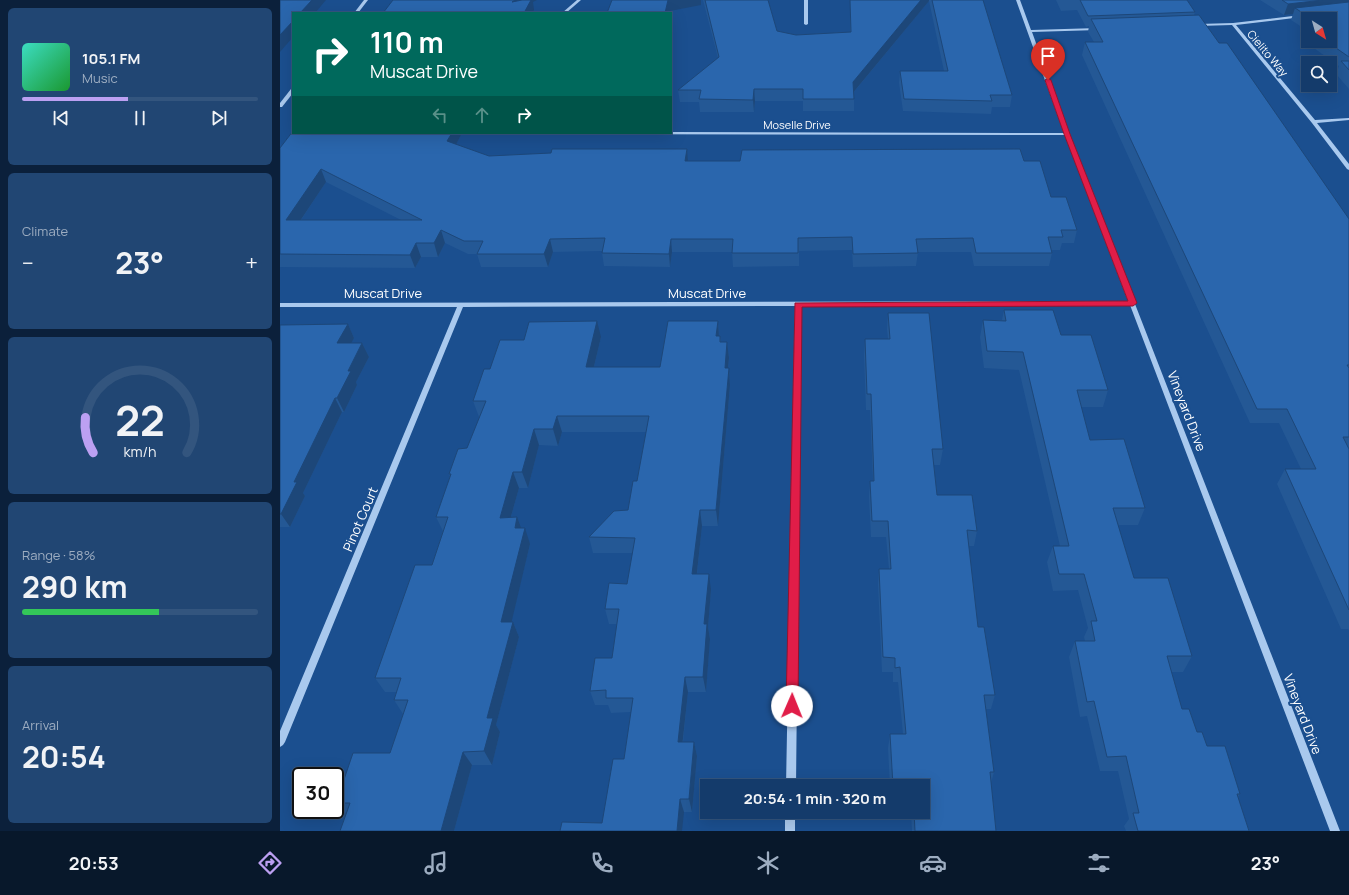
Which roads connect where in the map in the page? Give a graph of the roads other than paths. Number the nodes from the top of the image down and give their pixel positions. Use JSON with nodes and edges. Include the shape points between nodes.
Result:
{"nodes":[{"id":1,"x":366,"y":0,"type":"edge"},
{"id":2,"x":579,"y":0,"type":"edge"},
{"id":3,"x":806,"y":0,"type":"edge"},
{"id":4,"x":1018,"y":0,"type":"edge"},
{"id":5,"x":357,"y":12,"type":"edge"},
{"id":6,"x":565,"y":12,"type":"edge"},
{"id":7,"x":1301,"y":16,"type":"edge"},
{"id":8,"x":806,"y":24,"type":"dead end"},
{"id":9,"x":1233,"y":24,"type":"junction"},
{"id":10,"x":1194,"y":26,"type":"edge"},
{"id":11,"x":1107,"y":28,"type":"edge"},
{"id":12,"x":1031,"y":31,"type":"junction"},
{"id":13,"x":292,"y":91,"type":"edge"},
{"id":14,"x":280,"y":106,"type":"edge"},
{"id":15,"x":1349,"y":120,"type":"edge"},
{"id":16,"x":1314,"y":122,"type":"junction"},
{"id":17,"x":672,"y":133,"type":"edge"},
{"id":18,"x":1067,"y":134,"type":"junction"},
{"id":19,"x":1349,"y":168,"type":"edge"},
{"id":20,"x":1133,"y":303,"type":"junction"},
{"id":21,"x":798,"y":304,"type":"junction"},
{"id":22,"x":280,"y":305,"type":"edge"},
{"id":23,"x":461,"y":305,"type":"junction"},
{"id":24,"x":280,"y":742,"type":"edge"},
{"id":25,"x":791,"y":779,"type":"edge"},
{"id":26,"x":790,"y":819,"type":"edge"},
{"id":27,"x":790,"y":831,"type":"edge"},
{"id":28,"x":1335,"y":831,"type":"edge"}],
"edges":[{"from":1,"to":5,"type":"street"},
{"from":2,"to":6,"type":"street"},
{"from":3,"to":8,"type":"street"},
{"from":4,"to":12,"type":"street","name":"Vineyard Drive"},
{"from":7,"to":9,"type":"street"},
{"from":9,"to":10,"type":"street"},
{"from":9,"to":16,"type":"street","name":"Cielito Way"},
{"from":11,"to":12,"type":"street"},
{"from":12,"to":18,"type":"street","name":"Vineyard Drive"},
{"from":13,"to":14,"type":"street"},
{"from":15,"to":16,"type":"street"},
{"from":16,"to":19,"type":"street","name":"Cielito Way"},
{"from":17,"to":18,"type":"street","name":"Moselle Drive"},
{"from":18,"to":20,"type":"street","name":"Vineyard Drive"},
{"from":20,"to":21,"type":"street","name":"Muscat Drive"},
{"from":20,"to":28,"type":"street","name":"Vineyard Drive"},
{"from":21,"to":23,"type":"street","name":"Muscat Drive"},
{"from":21,"to":25,"type":"street"},
{"from":22,"to":23,"type":"street","name":"Muscat Drive"},
{"from":23,"to":24,"type":"street","name":"Pinot Court"},
{"from":26,"to":27,"type":"street"}]}
